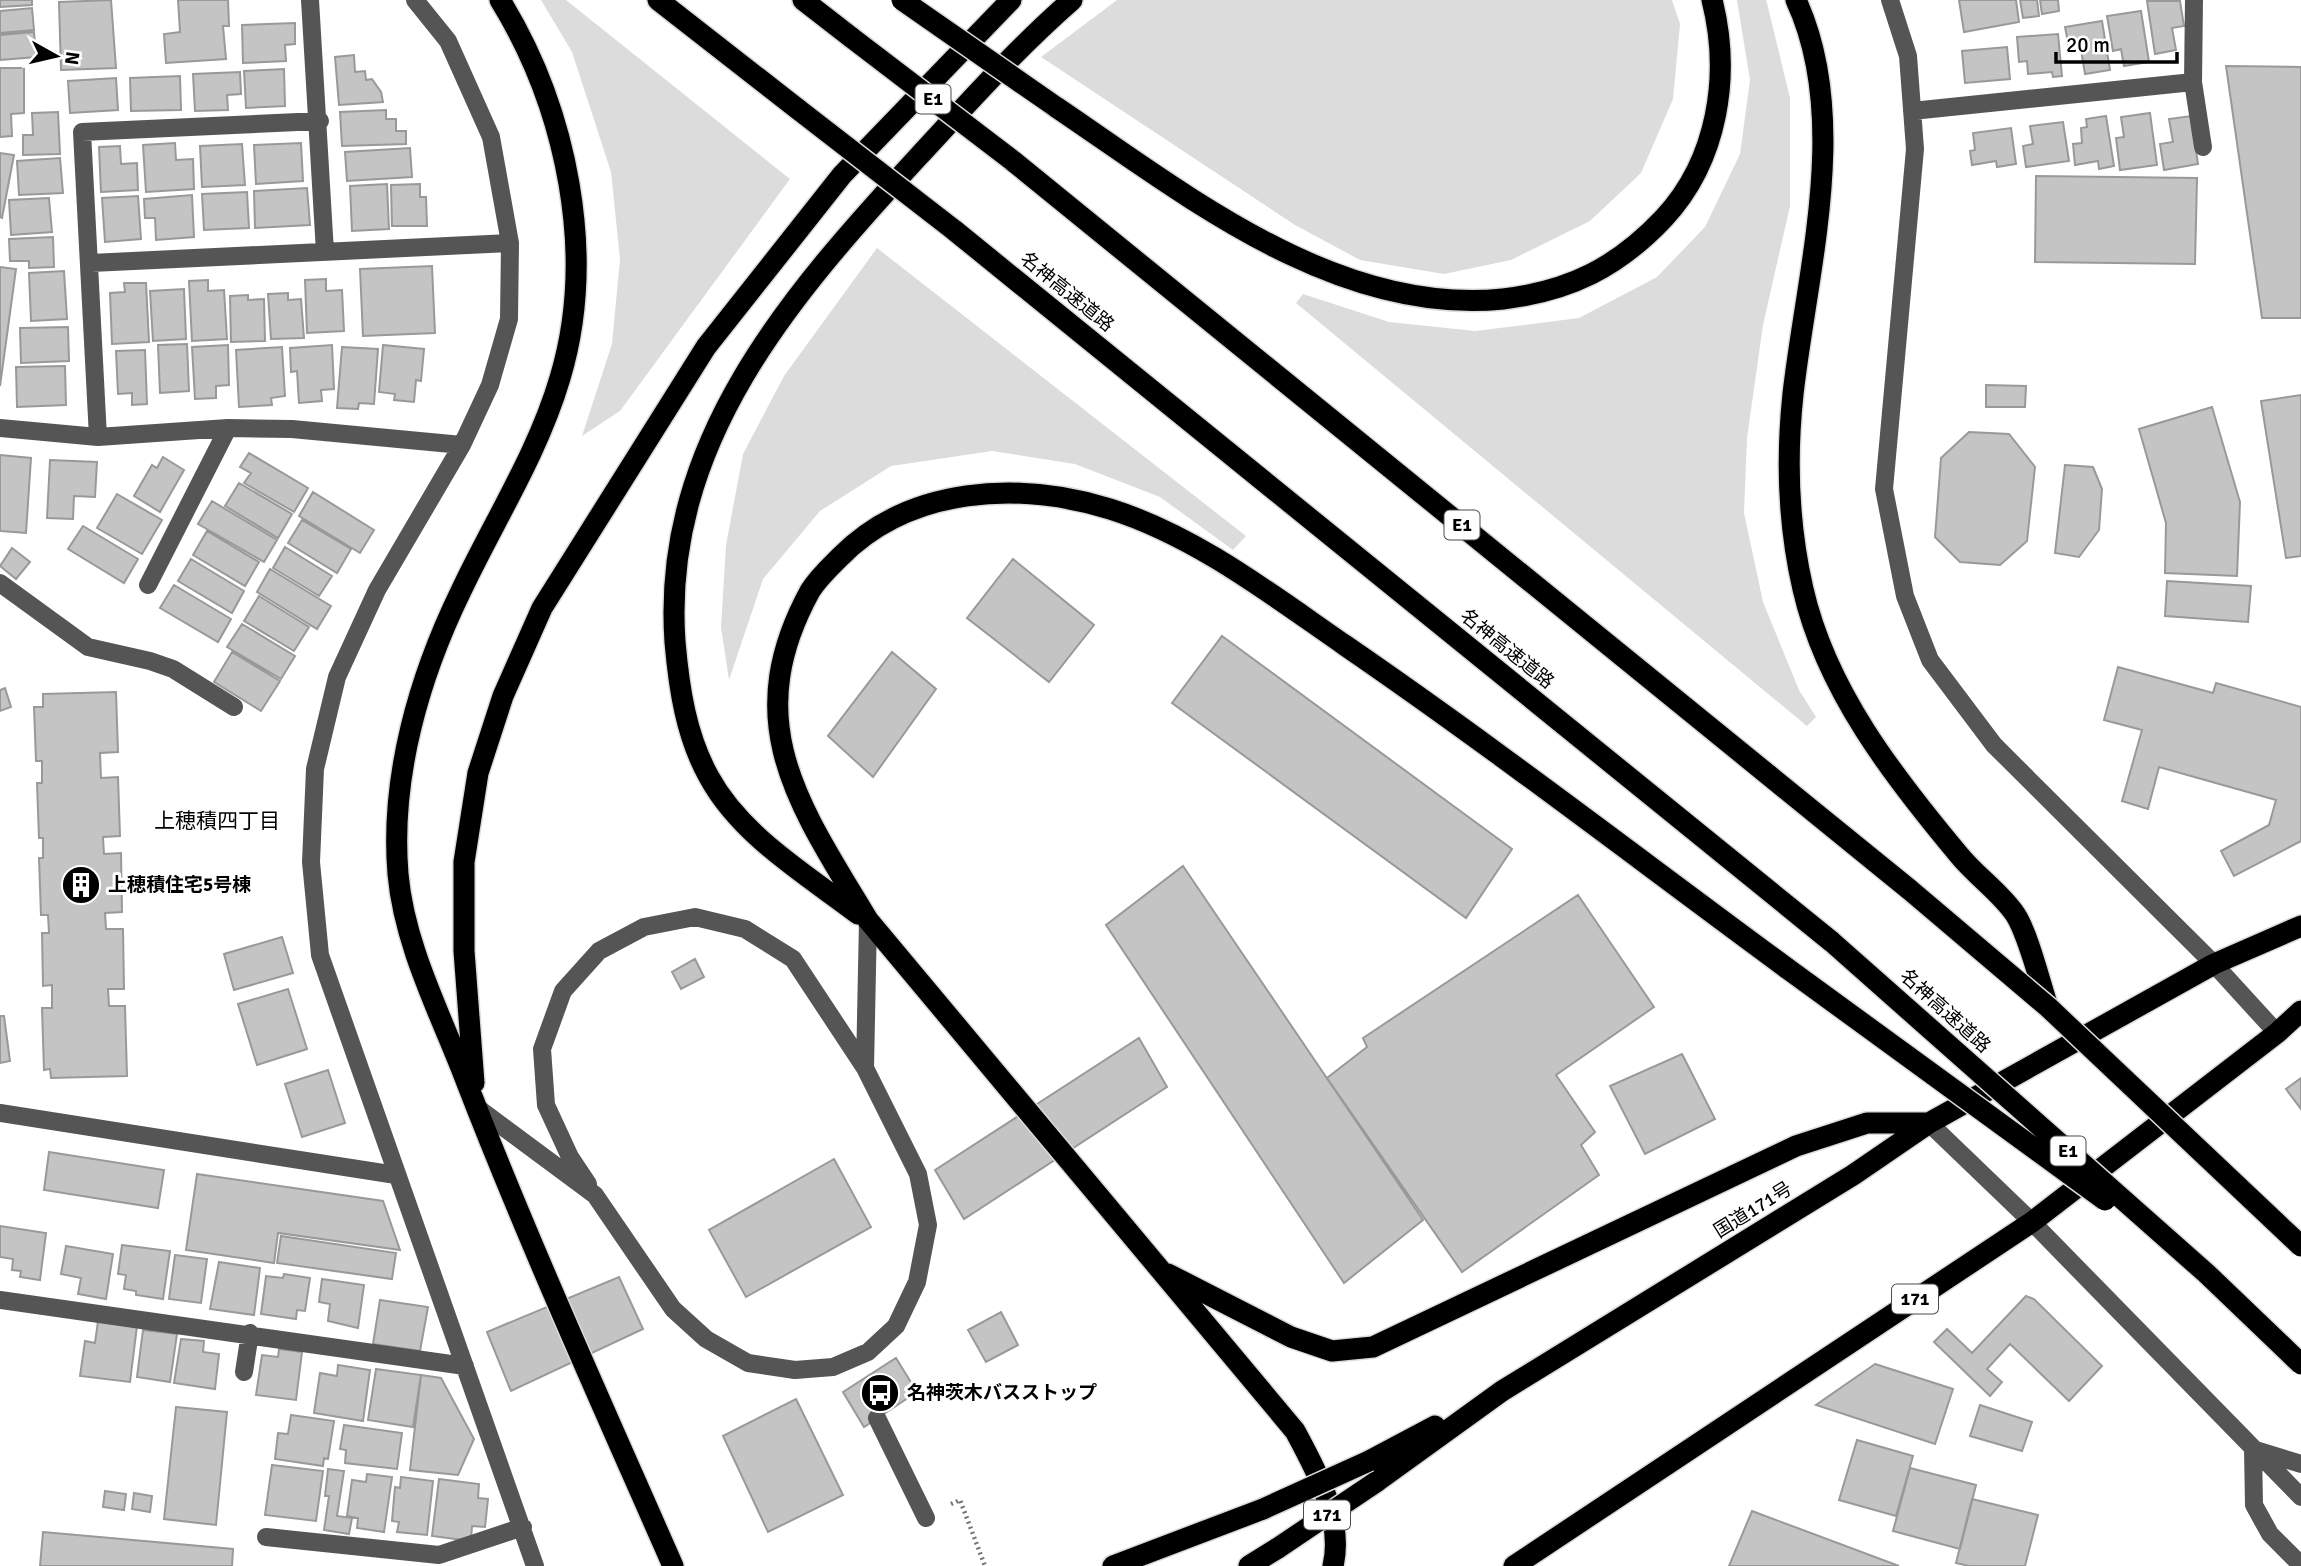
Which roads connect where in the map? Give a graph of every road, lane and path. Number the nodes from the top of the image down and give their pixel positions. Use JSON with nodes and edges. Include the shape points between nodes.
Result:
{"nodes":[{"id":1,"x":310,"y":0,"type":"edge"},
{"id":2,"x":415,"y":0,"type":"edge"},
{"id":3,"x":500,"y":0,"type":"edge"},
{"id":4,"x":658,"y":0,"type":"edge"},
{"id":5,"x":803,"y":0,"type":"edge"},
{"id":6,"x":902,"y":0,"type":"edge"},
{"id":7,"x":1011,"y":0,"type":"edge"},
{"id":8,"x":1072,"y":0,"type":"edge"},
{"id":9,"x":1712,"y":0,"type":"edge"},
{"id":10,"x":1796,"y":0,"type":"edge"},
{"id":11,"x":1890,"y":0,"type":"edge"},
{"id":12,"x":2194,"y":0,"type":"edge"},
{"id":13,"x":2193,"y":82,"type":"junction"},
{"id":14,"x":1912,"y":111,"type":"junction"},
{"id":15,"x":320,"y":121,"type":"junction"},
{"id":16,"x":2203,"y":147,"type":"dead end"},
{"id":17,"x":510,"y":243,"type":"junction"},
{"id":18,"x":325,"y":252,"type":"junction"},
{"id":19,"x":91,"y":263,"type":"junction"},
{"id":20,"x":0,"y":428,"type":"edge"},
{"id":21,"x":228,"y":428,"type":"junction"},
{"id":22,"x":98,"y":437,"type":"junction"},
{"id":23,"x":462,"y":445,"type":"junction"},
{"id":24,"x":0,"y":583,"type":"edge"},
{"id":25,"x":148,"y":586,"type":"dead end"},
{"id":26,"x":234,"y":707,"type":"dead end"},
{"id":27,"x":868,"y":920,"type":"junction"},
{"id":28,"x":2301,"y":926,"type":"edge"},
{"id":29,"x":2214,"y":964,"type":"junction"},
{"id":30,"x":2049,"y":1007,"type":"junction"},
{"id":31,"x":2301,"y":1011,"type":"edge"},
{"id":32,"x":2277,"y":1033,"type":"junction"},
{"id":33,"x":865,"y":1068,"type":"junction"},
{"id":34,"x":475,"y":1106,"type":"junction"},
{"id":35,"x":0,"y":1113,"type":"edge"},
{"id":36,"x":1929,"y":1123,"type":"junction"},
{"id":37,"x":396,"y":1175,"type":"junction"},
{"id":38,"x":595,"y":1195,"type":"junction"},
{"id":39,"x":2032,"y":1222,"type":"junction"},
{"id":40,"x":2301,"y":1246,"type":"edge"},
{"id":41,"x":1160,"y":1270,"type":"junction"},
{"id":42,"x":2206,"y":1273,"type":"junction"},
{"id":43,"x":0,"y":1300,"type":"edge"},
{"id":44,"x":250,"y":1334,"type":"junction"},
{"id":45,"x":2301,"y":1364,"type":"edge"},
{"id":46,"x":465,"y":1366,"type":"junction"},
{"id":47,"x":244,"y":1372,"type":"dead end"},
{"id":48,"x":1503,"y":1391,"type":"junction"},
{"id":49,"x":877,"y":1418,"type":"dead end"},
{"id":50,"x":2253,"y":1449,"type":"junction"},
{"id":51,"x":2301,"y":1464,"type":"edge"},
{"id":52,"x":2301,"y":1497,"type":"edge"},
{"id":53,"x":926,"y":1518,"type":"joint"},
{"id":54,"x":523,"y":1527,"type":"junction"},
{"id":55,"x":266,"y":1538,"type":"dead end"},
{"id":56,"x":2301,"y":1565,"type":"edge"},
{"id":57,"x":535,"y":1566,"type":"edge"},
{"id":58,"x":673,"y":1566,"type":"edge"},
{"id":59,"x":985,"y":1566,"type":"edge"},
{"id":60,"x":1113,"y":1566,"type":"edge"},
{"id":61,"x":1248,"y":1566,"type":"edge"},
{"id":62,"x":1333,"y":1566,"type":"edge"},
{"id":63,"x":1514,"y":1566,"type":"edge"}],
"edges":[{"from":1,"to":15,"type":"street"},
{"from":2,"to":17,"type":"street","via":[[448,41],[491,136]]},
{"from":3,"to":34,"type":"highway","via":[[544,94],[566,165],[576,240],[576,309],[560,380],[528,458],[432,657],[411,731],[398,807],[398,876],[412,943]]},
{"from":4,"to":42,"type":"highway","name":"名神高速道路","number":"E1","bridge":true,"via":[[954,230],[1832,942]]},
{"from":5,"to":30,"type":"highway","number":"E1","bridge":true,"via":[[1013,161]]},
{"from":6,"to":9,"type":"highway","bridge":true,"via":[[1250,234],[1355,282],[1424,298],[1476,302],[1531,296],[1584,280],[1636,248],[1676,205],[1706,152],[1720,93],[1721,34]]},
{"from":7,"to":34,"type":"highway","via":[[842,175],[706,347],[542,608],[503,696],[478,773],[464,862],[464,951]]},
{"from":8,"to":27,"type":"highway","via":[[1027,40],[827,255],[770,333],[728,403],[699,465],[681,531],[672,597],[677,660],[686,722],[710,779],[745,825]]},
{"from":10,"to":30,"type":"highway","via":[[1817,74],[1823,142],[1819,211],[1788,463],[1792,529],[1804,592],[1825,657],[1856,719],[1959,856],[2016,915]]},
{"from":11,"to":14,"type":"street","via":[[1908,56]]},
{"from":12,"to":13,"type":"street"},
{"from":13,"to":14,"type":"street"},
{"from":13,"to":16,"type":"street"},
{"from":14,"to":29,"type":"street","via":[[1915,149],[1884,489],[1905,596],[1930,660],[1994,745]]},
{"from":15,"to":18,"type":"street"},
{"from":15,"to":19,"type":"street","via":[[82,132]]},
{"from":17,"to":18,"type":"street"},
{"from":17,"to":23,"type":"street","via":[[509,319],[490,385]]},
{"from":18,"to":19,"type":"street"},
{"from":19,"to":22,"type":"street"},
{"from":20,"to":22,"type":"street"},
{"from":21,"to":22,"type":"street"},
{"from":21,"to":23,"type":"street","via":[[292,429]]},
{"from":21,"to":25,"type":"street"},
{"from":23,"to":37,"type":"street","via":[[377,590],[337,677],[315,769],[311,862],[320,956]]},
{"from":24,"to":26,"type":"street","via":[[88,647],[173,669]]},
{"from":27,"to":33,"type":"street"},
{"from":27,"to":41,"type":"highway"},
{"from":27,"to":42,"type":"highway","bridge":true,"via":[[818,838],[787,764],[776,724],[778,673],[791,627],[816,581],[860,537],[913,508],[973,494],[1042,493],[1111,510],[1183,540],[1404,685]]},
{"from":28,"to":29,"type":"highway","name":"国道171号","number":"171"},
{"from":29,"to":32,"type":"street"},
{"from":29,"to":36,"type":"highway","name":"国道171号","number":"171"},
{"from":30,"to":40,"type":"highway","number":"E1","bridge":true},
{"from":31,"to":32,"type":"highway","number":"171"},
{"from":32,"to":39,"type":"highway","number":"171"},
{"from":33,"to":38,"type":"street","via":[[793,959],[745,929],[695,917],[644,927],[599,951],[563,991],[542,1049],[546,1105],[570,1157]]},
{"from":33,"to":38,"type":"street","via":[[918,1174],[928,1226],[917,1282],[896,1326],[868,1352],[833,1367],[794,1370],[748,1363],[706,1339],[673,1309]]},
{"from":34,"to":38,"type":"street"},
{"from":34,"to":58,"type":"highway"},
{"from":35,"to":37,"type":"street"},
{"from":36,"to":39,"type":"street"},
{"from":36,"to":41,"type":"highway","via":[[1867,1123],[1796,1146],[1373,1347],[1332,1351],[1291,1337]]},
{"from":36,"to":48,"type":"highway","name":"国道171号","number":"171","via":[[1853,1175]]},
{"from":37,"to":46,"type":"street"},
{"from":39,"to":50,"type":"street"},
{"from":39,"to":63,"type":"highway","number":"171"},
{"from":41,"to":62,"type":"highway","via":[[1295,1431],[1326,1489],[1336,1554]]},
{"from":42,"to":45,"type":"highway","name":"名神高速道路","number":"E1","bridge":true},
{"from":43,"to":44,"type":"street"},
{"from":44,"to":46,"type":"street"},
{"from":44,"to":47,"type":"street"},
{"from":46,"to":54,"type":"street"},
{"from":48,"to":60,"type":"highway","bridge":true,"via":[[1369,1461],[1263,1509]]},
{"from":48,"to":61,"type":"highway","name":"国道171号","number":"171","bridge":true},
{"from":49,"to":53,"type":"street"},
{"from":50,"to":51,"type":"street"},
{"from":50,"to":52,"type":"street"},
{"from":50,"to":56,"type":"street","via":[[2254,1505],[2270,1534]]},
{"from":53,"to":59,"type":"path","via":[[960,1500]]},
{"from":54,"to":55,"type":"street","via":[[439,1555]]},
{"from":54,"to":57,"type":"street"}]}
